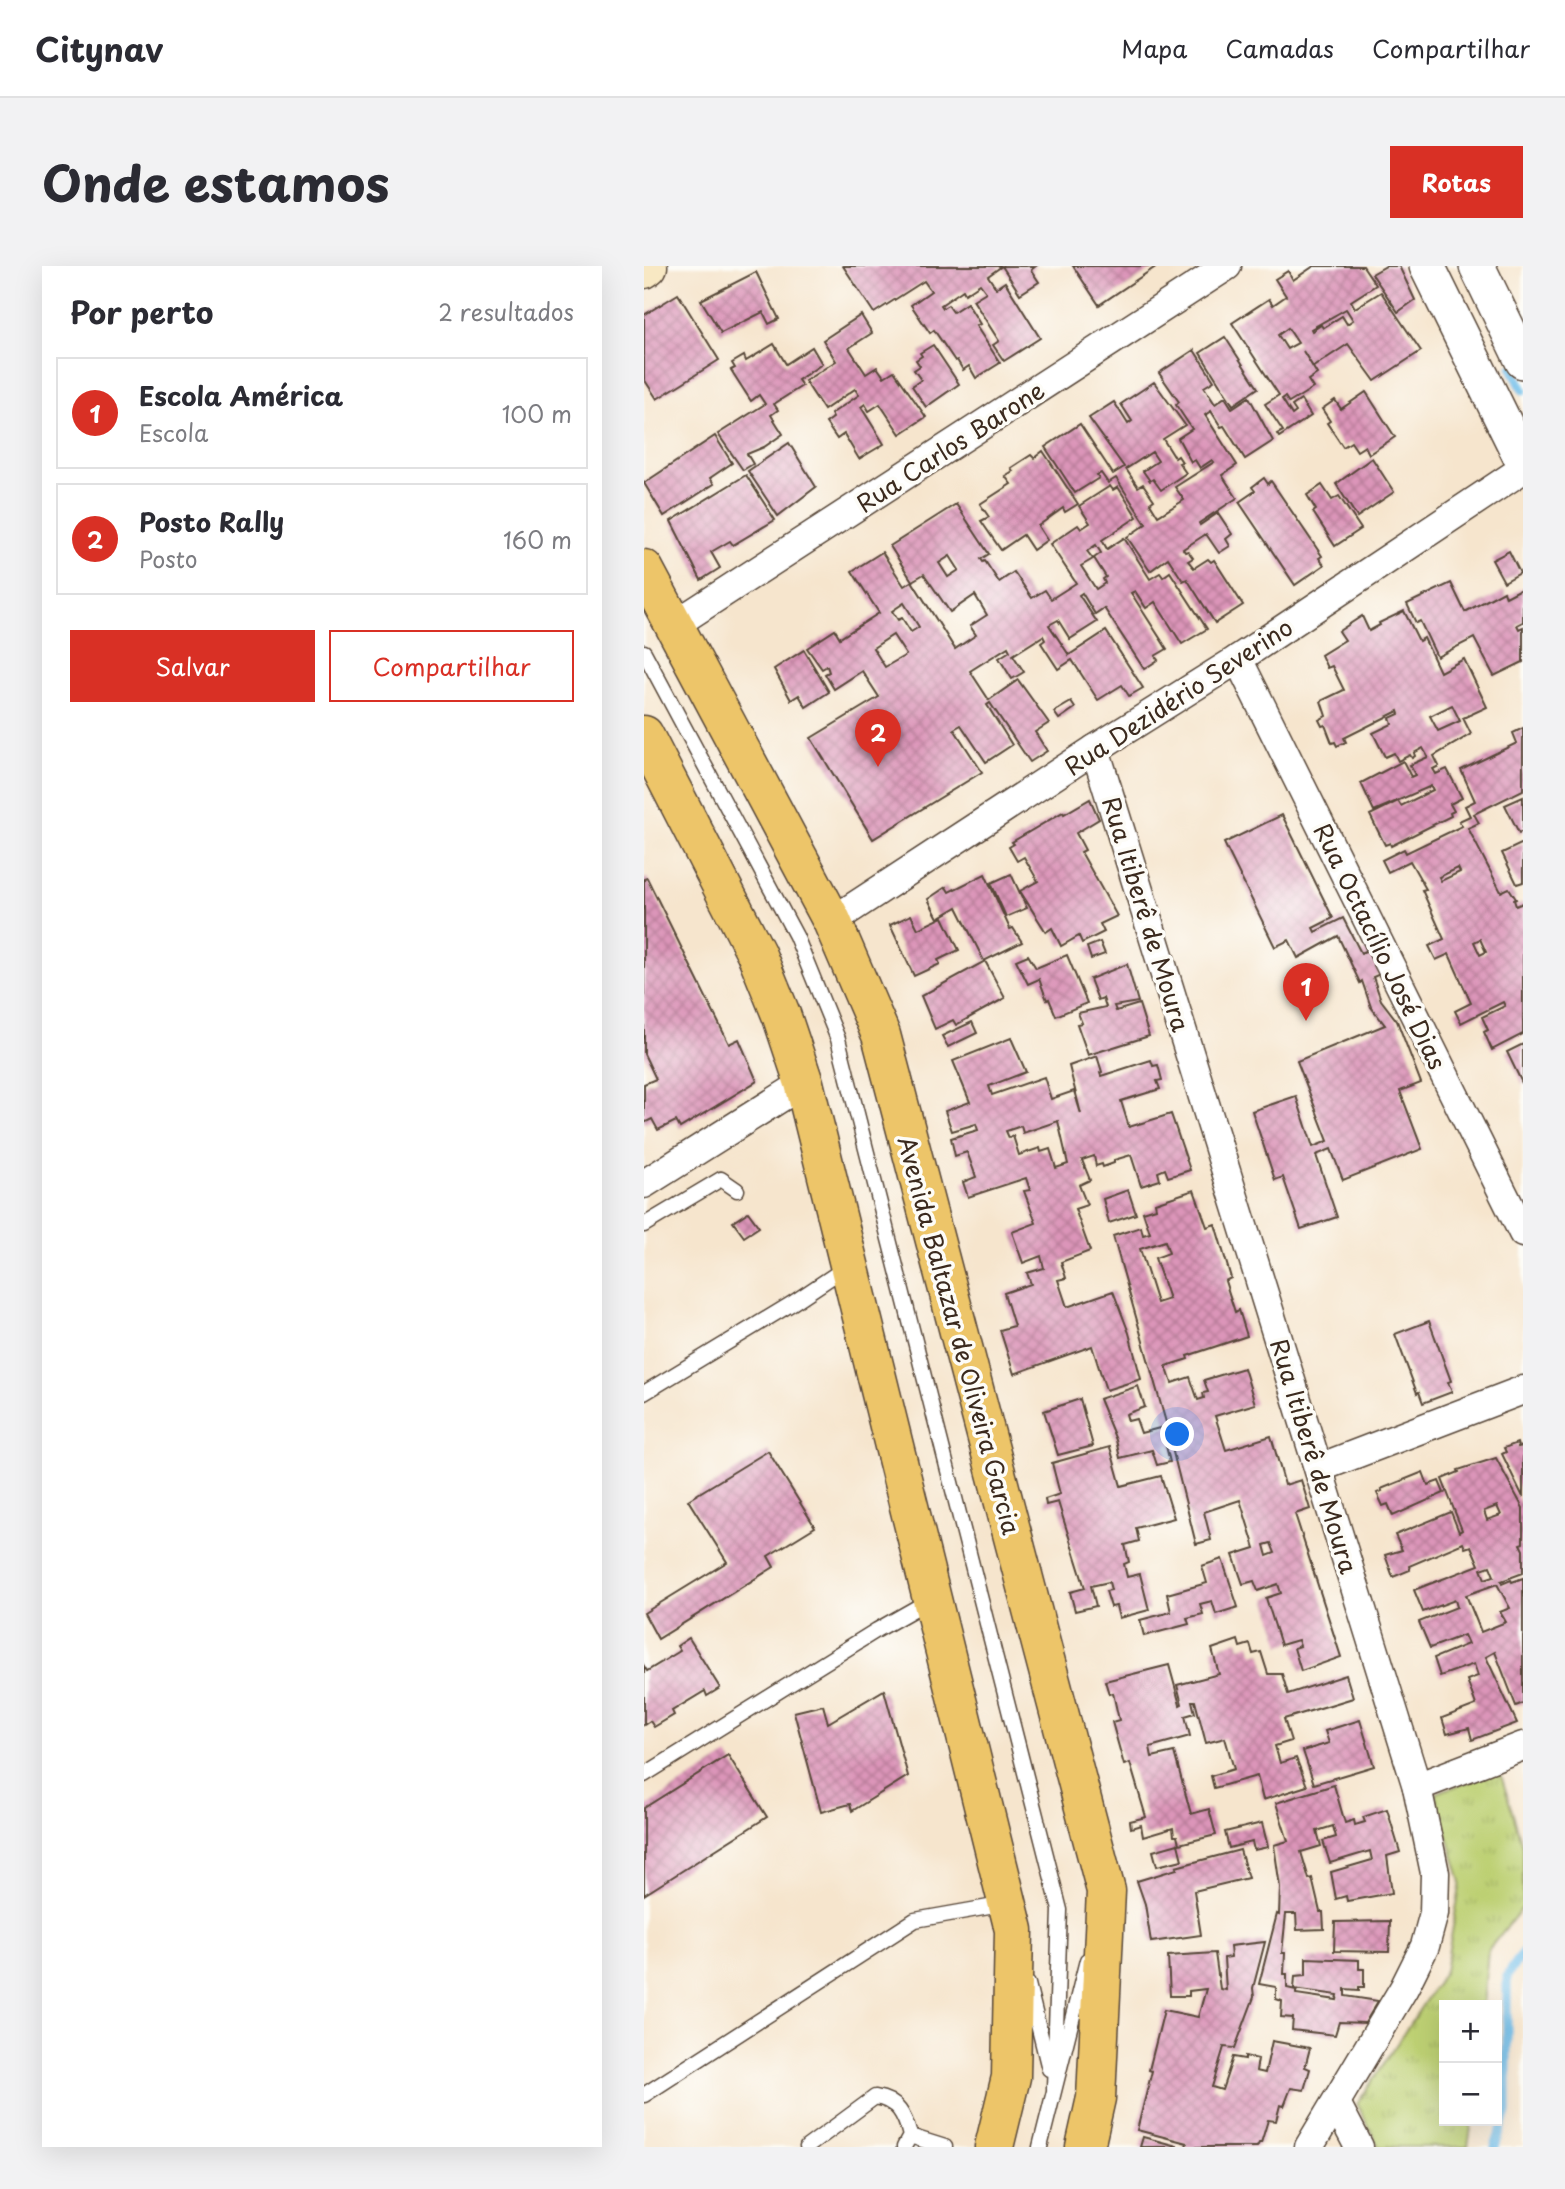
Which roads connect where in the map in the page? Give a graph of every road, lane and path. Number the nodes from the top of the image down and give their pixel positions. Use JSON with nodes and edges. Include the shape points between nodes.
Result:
{"nodes":[{"id":1,"x":649,"y":266,"type":"edge"},
{"id":2,"x":1227,"y":266,"type":"edge"},
{"id":3,"x":1427,"y":266,"type":"edge"},
{"id":4,"x":1477,"y":266,"type":"edge"},
{"id":5,"x":644,"y":269,"type":"edge"},
{"id":6,"x":1523,"y":361,"type":"edge"},
{"id":7,"x":1523,"y":461,"type":"edge"},
{"id":8,"x":1523,"y":469,"type":"edge"},
{"id":9,"x":644,"y":569,"type":"edge"},
{"id":10,"x":674,"y":625,"type":"junction"},
{"id":11,"x":644,"y":652,"type":"edge"},
{"id":12,"x":1238,"y":659,"type":"junction"},
{"id":13,"x":644,"y":735,"type":"edge"},
{"id":14,"x":1095,"y":749,"type":"junction"},
{"id":15,"x":832,"y":921,"type":"junction"},
{"id":16,"x":804,"y":1083,"type":"junction"},
{"id":17,"x":644,"y":1184,"type":"edge"},
{"id":18,"x":737,"y":1191,"type":"dead end"},
{"id":19,"x":644,"y":1225,"type":"edge"},
{"id":20,"x":1523,"y":1233,"type":"edge"},
{"id":21,"x":849,"y":1265,"type":"junction"},
{"id":22,"x":1523,"y":1390,"type":"edge"},
{"id":23,"x":644,"y":1393,"type":"edge"},
{"id":24,"x":1319,"y":1468,"type":"junction"},
{"id":25,"x":932,"y":1599,"type":"junction"},
{"id":26,"x":1523,"y":1746,"type":"edge"},
{"id":27,"x":644,"y":1776,"type":"edge"},
{"id":28,"x":1417,"y":1787,"type":"junction"},
{"id":29,"x":1106,"y":1891,"type":"junction"},
{"id":30,"x":1011,"y":1917,"type":"junction"},
{"id":31,"x":1054,"y":2088,"type":"junction"},
{"id":32,"x":644,"y":2095,"type":"edge"},
{"id":33,"x":1336,"y":2104,"type":"junction"},
{"id":34,"x":907,"y":2142,"type":"edge"},
{"id":35,"x":807,"y":2147,"type":"edge"},
{"id":36,"x":945,"y":2147,"type":"edge"},
{"id":37,"x":994,"y":2147,"type":"edge"},
{"id":38,"x":1040,"y":2147,"type":"edge"},
{"id":39,"x":1085,"y":2147,"type":"edge"},
{"id":40,"x":1310,"y":2147,"type":"edge"},
{"id":41,"x":1359,"y":2147,"type":"edge"}],
"edges":[{"from":1,"to":5,"type":"main road"},
{"from":2,"to":10,"type":"street","name":"Rua Carlos Barone"},
{"from":3,"to":7,"type":"street"},
{"from":4,"to":6,"type":"street"},
{"from":8,"to":12,"type":"street","name":"Rua Dezidério Severino"},
{"from":9,"to":10,"type":"main road","name":"Avenida Baltazar de Oliveira Garcia"},
{"from":10,"to":15,"type":"main road","name":"Avenida Baltazar de Oliveira Garcia"},
{"from":11,"to":31,"type":"lane","via":[[796,936],[838,1039],[1060,1910]]},
{"from":12,"to":14,"type":"street","name":"Rua Dezidério Severino"},
{"from":12,"to":20,"type":"street","name":"Rua Octacílio José Dias"},
{"from":13,"to":16,"type":"main road","via":[[755,953]]},
{"from":14,"to":15,"type":"street","name":"Rua Dezidério Severino"},
{"from":14,"to":24,"type":"street","name":"Rua Itiberê de Moura"},
{"from":15,"to":29,"type":"main road","name":"Avenida Baltazar de Oliveira Garcia","via":[[881,1035]]},
{"from":16,"to":17,"type":"street"},
{"from":16,"to":21,"type":"main road"},
{"from":18,"to":19,"type":"lane","via":[[721,1180]]},
{"from":21,"to":23,"type":"lane"},
{"from":21,"to":25,"type":"main road"},
{"from":22,"to":24,"type":"street"},
{"from":24,"to":28,"type":"street","name":"Rua Itiberê de Moura"},
{"from":25,"to":27,"type":"lane"},
{"from":25,"to":30,"type":"main road"},
{"from":26,"to":28,"type":"street"},
{"from":28,"to":33,"type":"street","name":"Rua Itiberê de Moura","via":[[1435,1873],[1434,1913],[1425,1946],[1404,1988]]},
{"from":29,"to":31,"type":"lane"},
{"from":29,"to":39,"type":"main road","name":"Avenida Baltazar de Oliveira Garcia","via":[[1096,2098]]},
{"from":30,"to":31,"type":"lane"},
{"from":30,"to":32,"type":"lane","via":[[915,1920]]},
{"from":30,"to":37,"type":"main road","via":[[1011,2077]]},
{"from":31,"to":38,"type":"lane"},
{"from":33,"to":40,"type":"street","name":"Rua Itiberê de Moura"},
{"from":33,"to":41,"type":"street"},
{"from":34,"to":35,"type":"lane","via":[[901,2109],[875,2096]]},
{"from":34,"to":36,"type":"lane"}]}
